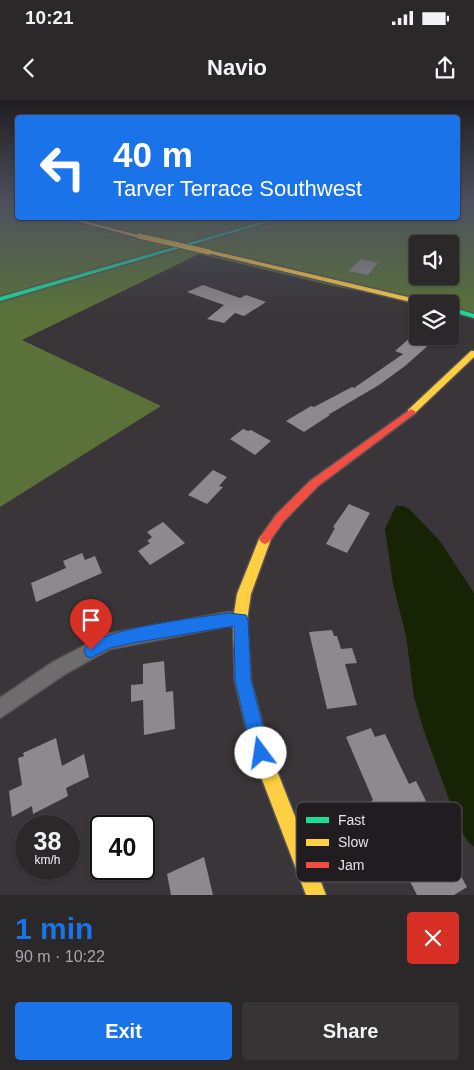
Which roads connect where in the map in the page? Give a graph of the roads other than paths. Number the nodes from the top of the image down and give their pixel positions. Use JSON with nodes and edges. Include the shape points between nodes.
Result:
{"nodes":[{"id":1,"x":157,"y":240,"type":"edge"},
{"id":2,"x":169,"y":240,"type":"edge"},
{"id":3,"x":204,"y":240,"type":"edge"},
{"id":4,"x":0,"y":287,"type":"edge"},
{"id":5,"x":0,"y":299,"type":"edge"},
{"id":6,"x":409,"y":299,"type":"edge"},
{"id":7,"x":459,"y":312,"type":"edge"},
{"id":8,"x":474,"y":316,"type":"edge"},
{"id":9,"x":474,"y":353,"type":"edge"},
{"id":10,"x":240,"y":620,"type":"junction"},
{"id":11,"x":0,"y":709,"type":"edge"},
{"id":12,"x":296,"y":843,"type":"edge"},
{"id":13,"x":311,"y":882,"type":"edge"},
{"id":14,"x":316,"y":895,"type":"edge"}],
"edges":[{"from":1,"to":6,"type":"main road","bridge":true},
{"from":2,"to":4,"type":"main road"},
{"from":3,"to":5,"type":"main road"},
{"from":7,"to":8,"type":"main road"},
{"from":9,"to":10,"type":"main road","via":[[397,424],[308,487],[286,509],[262,544],[244,594]]},
{"from":10,"to":11,"type":"street","via":[[229,619],[107,642],[59,668]]},
{"from":10,"to":12,"type":"main road","via":[[243,680],[261,753]]},
{"from":13,"to":14,"type":"main road"}]}
